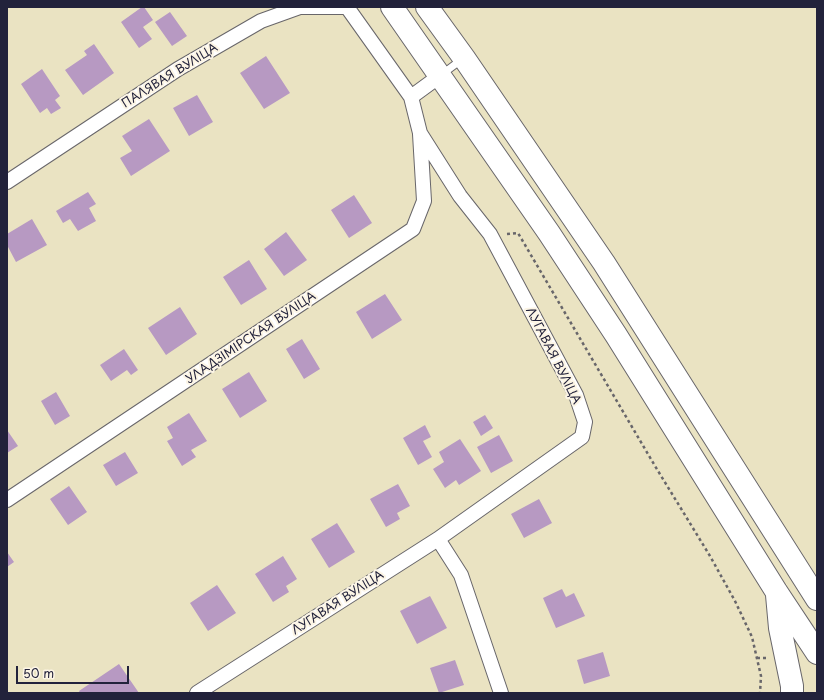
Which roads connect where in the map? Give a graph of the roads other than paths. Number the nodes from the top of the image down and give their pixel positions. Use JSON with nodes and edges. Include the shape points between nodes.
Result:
{"nodes":[{"id":1,"x":347,"y":7,"type":"edge"},
{"id":2,"x":392,"y":7,"type":"edge"},
{"id":3,"x":427,"y":7,"type":"edge"},
{"id":4,"x":464,"y":58,"type":"junction"},
{"id":5,"x":441,"y":75,"type":"junction"},
{"id":6,"x":410,"y":97,"type":"junction"},
{"id":7,"x":420,"y":133,"type":"junction"},
{"id":8,"x":7,"y":182,"type":"edge"},
{"id":9,"x":7,"y":500,"type":"edge"},
{"id":10,"x":438,"y":539,"type":"junction"},
{"id":11,"x":810,"y":583,"type":"edge"},
{"id":12,"x":776,"y":591,"type":"junction"},
{"id":13,"x":817,"y":599,"type":"edge"},
{"id":14,"x":817,"y":653,"type":"edge"},
{"id":15,"x":197,"y":693,"type":"edge"},
{"id":16,"x":501,"y":693,"type":"edge"},
{"id":17,"x":792,"y":693,"type":"edge"}],
"edges":[{"from":1,"to":6,"type":"street","name":"ЛУГАВАЯ ВУЛІЦА"},
{"from":1,"to":8,"type":"street","name":"ПАЛЯВАЯ ВУЛІЦА","via":[[300,7],[261,21],[178,69]]},
{"from":2,"to":5,"type":"highway"},
{"from":3,"to":4,"type":"highway"},
{"from":4,"to":5,"type":"lane"},
{"from":4,"to":11,"type":"highway","via":[[604,263]]},
{"from":5,"to":6,"type":"street"},
{"from":5,"to":12,"type":"highway","via":[[616,335]]},
{"from":6,"to":7,"type":"street","name":"ЛУГАВАЯ ВУЛІЦА"},
{"from":7,"to":9,"type":"street","name":"УЛАДЗІМІРСКАЯ ВУЛІЦА","via":[[424,201],[413,229]]},
{"from":7,"to":10,"type":"street","name":"ЛУГАВАЯ ВУЛІЦА","via":[[460,196],[490,234],[576,395],[585,422],[582,437]]},
{"from":10,"to":15,"type":"street","name":"ЛУГАВАЯ ВУЛІЦА"},
{"from":10,"to":16,"type":"street","via":[[461,575]]},
{"from":11,"to":13,"type":"highway"},
{"from":12,"to":14,"type":"highway"},
{"from":12,"to":17,"type":"highway"}]}
